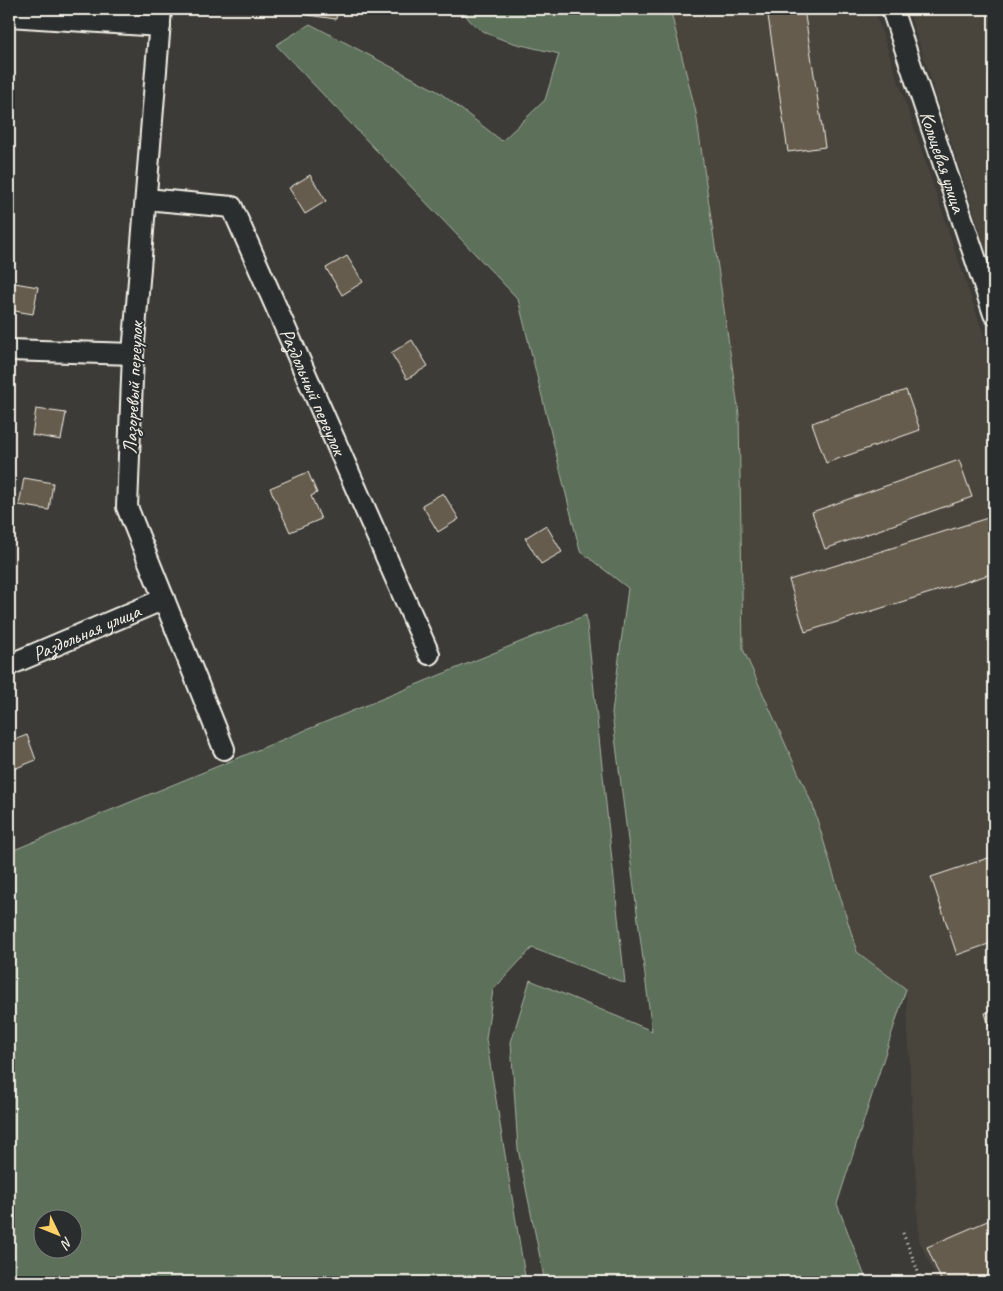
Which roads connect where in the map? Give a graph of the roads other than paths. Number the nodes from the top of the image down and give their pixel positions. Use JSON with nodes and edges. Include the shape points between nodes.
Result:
{"nodes":[{"id":1,"x":892,"y":9,"type":"edge"},
{"id":2,"x":9,"y":16,"type":"edge"},
{"id":3,"x":160,"y":17,"type":"edge"},
{"id":4,"x":146,"y":199,"type":"junction"},
{"id":5,"x":994,"y":314,"type":"edge"},
{"id":6,"x":9,"y":350,"type":"edge"},
{"id":7,"x":133,"y":354,"type":"junction"},
{"id":8,"x":164,"y":599,"type":"junction"},
{"id":9,"x":430,"y":654,"type":"dead end"},
{"id":10,"x":9,"y":665,"type":"edge"},
{"id":11,"x":224,"y":749,"type":"dead end"}],
"edges":[{"from":1,"to":5,"type":"street","name":"Кольцевая улица"},
{"from":2,"to":3,"type":"street"},
{"from":3,"to":4,"type":"street","name":"Лазоревый переулок"},
{"from":4,"to":7,"type":"street","name":"Лазоревый переулок"},
{"from":4,"to":9,"type":"street","name":"Раздольный переулок","via":[[232,207]]},
{"from":6,"to":7,"type":"street"},
{"from":7,"to":8,"type":"street","name":"Лазоревый переулок","via":[[127,507]]},
{"from":8,"to":10,"type":"street","name":"Раздольная улица"},
{"from":8,"to":11,"type":"street","name":"Лазоревый переулок"}]}
